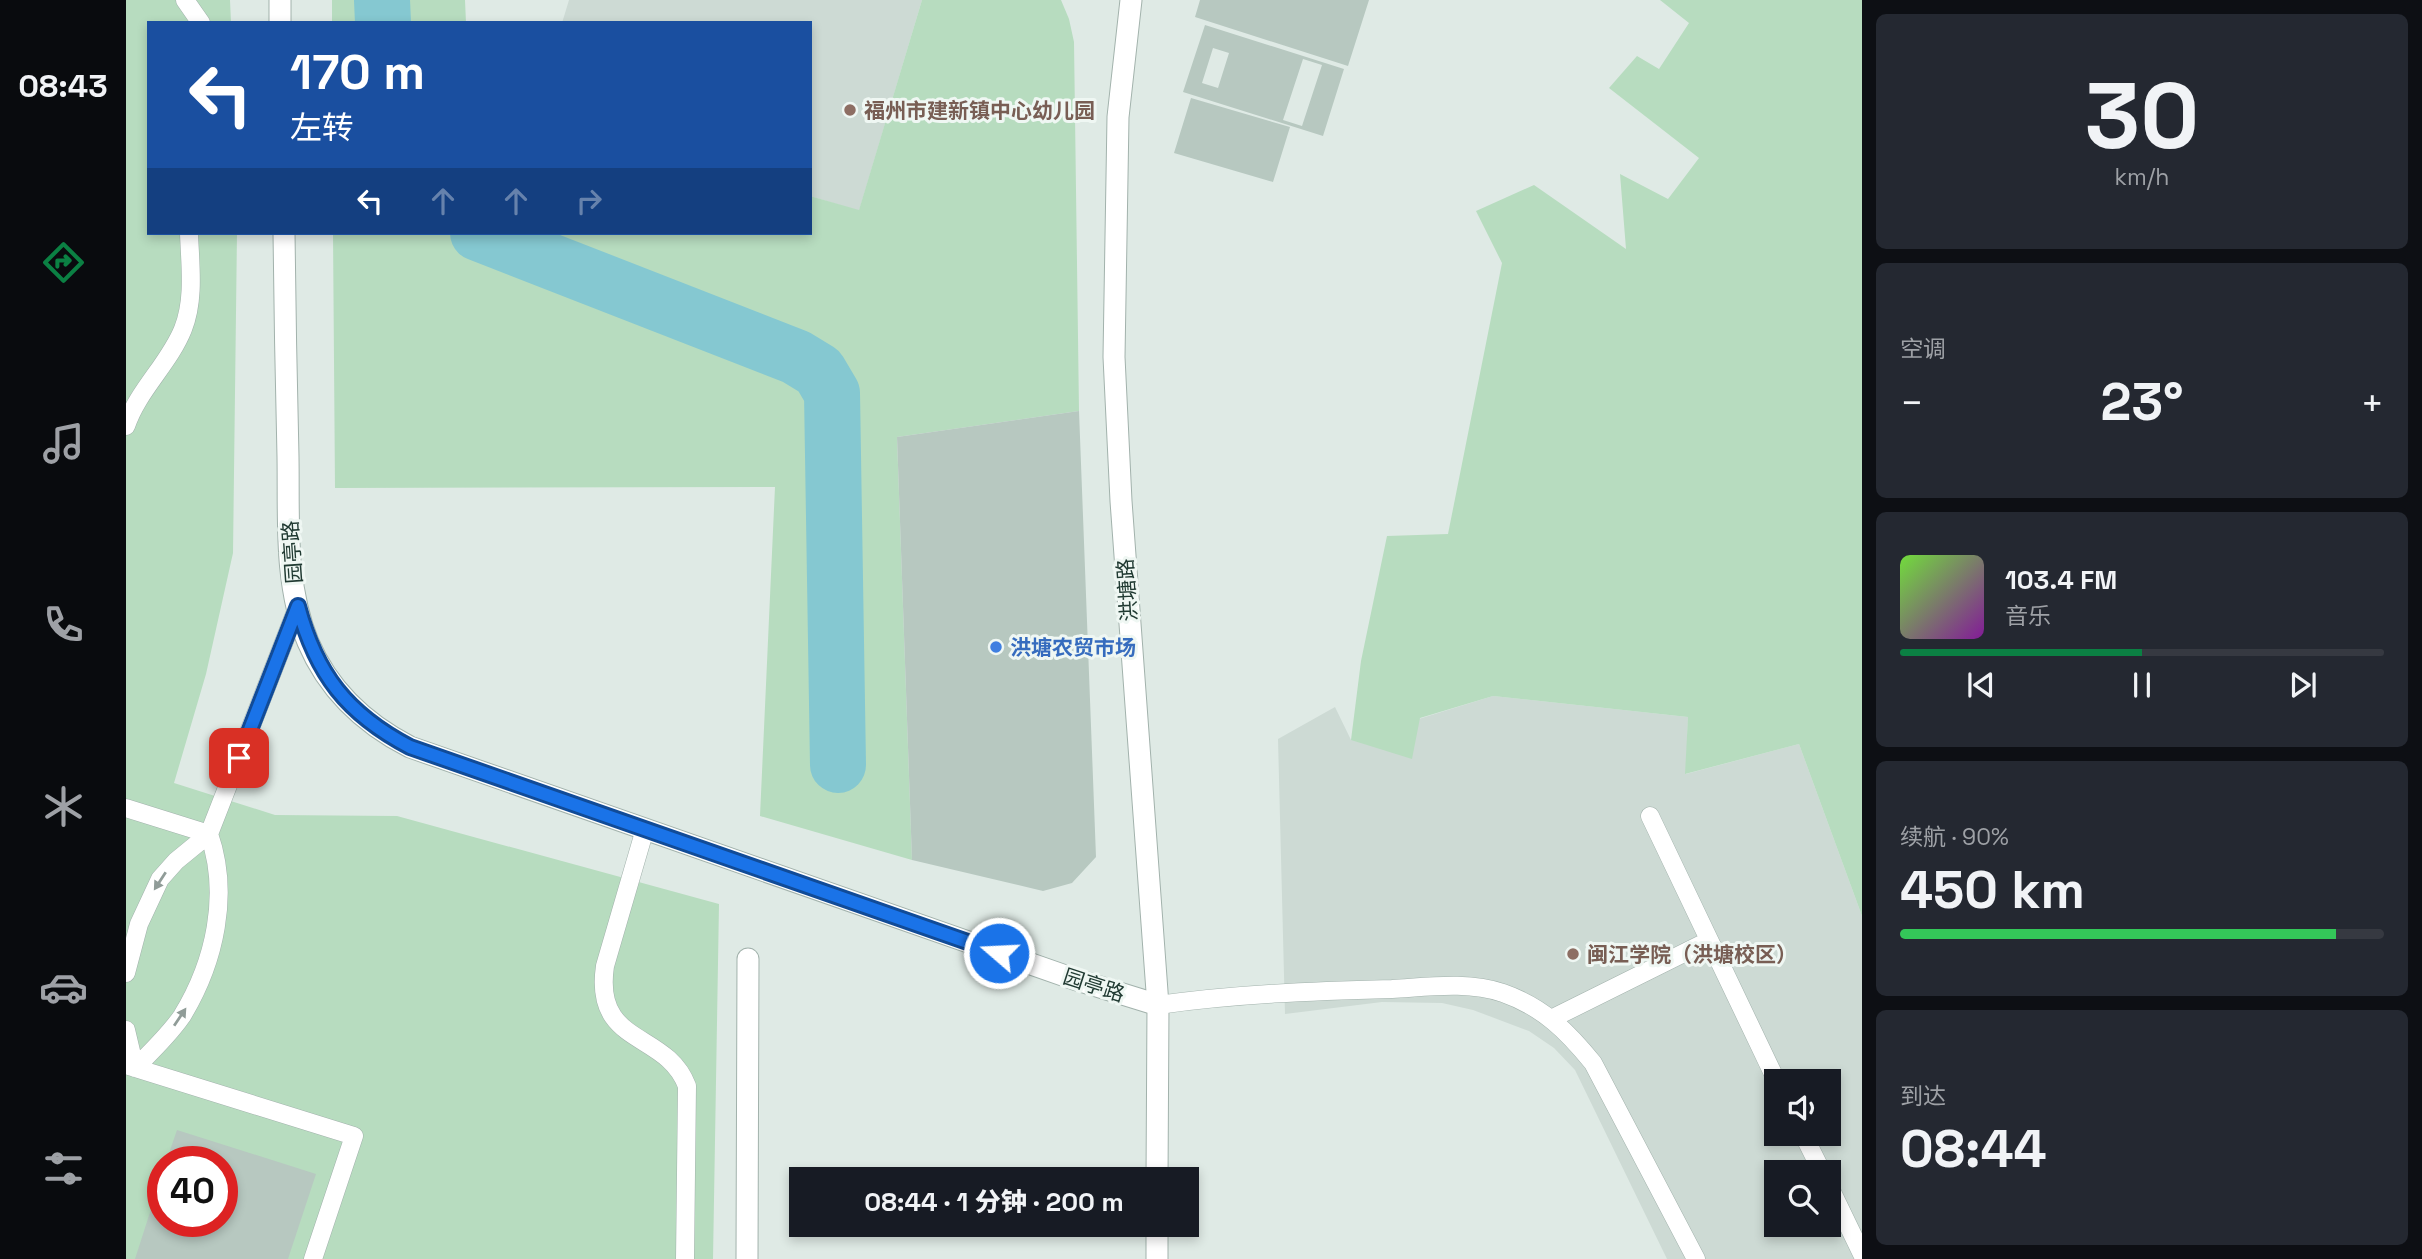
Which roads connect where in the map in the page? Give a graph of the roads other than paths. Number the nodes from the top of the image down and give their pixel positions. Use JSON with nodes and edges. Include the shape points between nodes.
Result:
{"nodes":[{"id":1,"x":185,"y":0,"type":"edge"},
{"id":2,"x":280,"y":0,"type":"edge"},
{"id":3,"x":1131,"y":0,"type":"edge"},
{"id":4,"x":200,"y":21,"type":"edge"},
{"id":5,"x":280,"y":21,"type":"edge"},
{"id":6,"x":189,"y":235,"type":"edge"},
{"id":7,"x":284,"y":235,"type":"edge"},
{"id":8,"x":126,"y":426,"type":"edge"},
{"id":9,"x":298,"y":606,"type":"junction"},
{"id":10,"x":126,"y":808,"type":"edge"},
{"id":11,"x":1650,"y":816,"type":"dead end"},
{"id":12,"x":645,"y":829,"type":"junction"},
{"id":13,"x":209,"y":834,"type":"junction"},
{"id":14,"x":1708,"y":941,"type":"junction"},
{"id":15,"x":748,"y":959,"type":"dead end"},
{"id":16,"x":126,"y":973,"type":"edge"},
{"id":17,"x":1158,"y":1005,"type":"junction"},
{"id":18,"x":1551,"y":1019,"type":"junction"},
{"id":19,"x":126,"y":1030,"type":"edge"},
{"id":20,"x":130,"y":1067,"type":"edge"},
{"id":21,"x":1771,"y":1069,"type":"edge"},
{"id":22,"x":1157,"y":1167,"type":"edge"},
{"id":23,"x":1841,"y":1211,"type":"edge"},
{"id":24,"x":1157,"y":1237,"type":"edge"},
{"id":25,"x":1862,"y":1254,"type":"edge"},
{"id":26,"x":313,"y":1259,"type":"edge"},
{"id":27,"x":685,"y":1259,"type":"edge"},
{"id":28,"x":747,"y":1259,"type":"edge"},
{"id":29,"x":1157,"y":1259,"type":"edge"},
{"id":30,"x":1696,"y":1259,"type":"edge"}],
"edges":[{"from":1,"to":4,"type":"lane"},
{"from":2,"to":5,"type":"street"},
{"from":3,"to":17,"type":"street","name":"洪塘路","via":[[1118,117],[1114,357]]},
{"from":6,"to":8,"type":"lane","via":[[186,320]]},
{"from":7,"to":9,"type":"street","name":"园亭路","via":[[289,567]]},
{"from":9,"to":12,"type":"street","name":"园亭路","via":[[320,667],[362,717],[384,734]]},
{"from":9,"to":13,"type":"lane"},
{"from":10,"to":13,"type":"lane"},
{"from":11,"to":14,"type":"lane"},
{"from":12,"to":17,"type":"street","name":"园亭路"},
{"from":12,"to":27,"type":"lane","via":[[602,983],[604,998],[619,1024],[673,1063],[687,1086]]},
{"from":13,"to":16,"type":"lane","one_way":true,"via":[[160,879],[139,924]]},
{"from":20,"to":13,"type":"lane","one_way":true,"via":[[181,1017],[210,956],[219,869]]},
{"from":14,"to":18,"type":"lane"},
{"from":14,"to":21,"type":"lane"},
{"from":15,"to":28,"type":"street"},
{"from":17,"to":18,"type":"lane","via":[[1286,992],[1475,986],[1521,1000]]},
{"from":17,"to":22,"type":"street","name":"洪塘路"},
{"from":18,"to":30,"type":"lane","via":[[1594,1063]]},
{"from":19,"to":20,"type":"lane"},
{"from":20,"to":26,"type":"lane","via":[[354,1136]]},
{"from":23,"to":25,"type":"lane"},
{"from":24,"to":29,"type":"street"}]}
